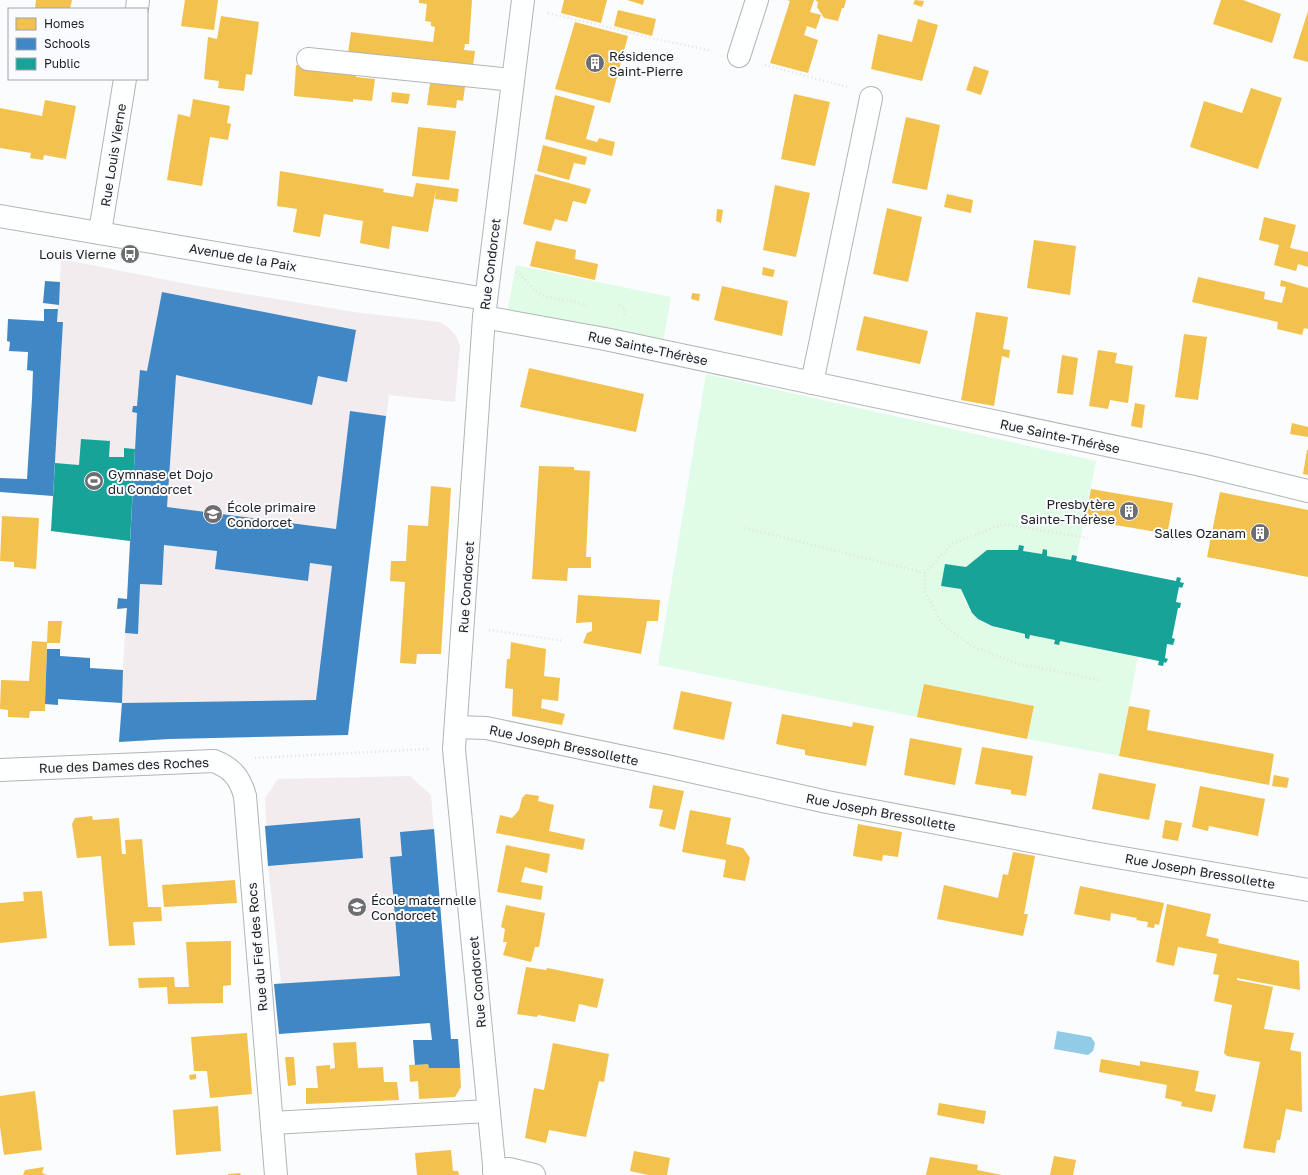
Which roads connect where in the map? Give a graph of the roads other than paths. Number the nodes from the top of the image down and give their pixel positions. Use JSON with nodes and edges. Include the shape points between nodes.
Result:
{"nodes":[{"id":1,"x":757,"y":0,"type":"edge"},
{"id":2,"x":522,"y":3,"type":"edge"},
{"id":3,"x":739,"y":56,"type":"road end"},
{"id":4,"x":308,"y":59,"type":"dead end"},
{"id":5,"x":125,"y":80,"type":"edge"},
{"id":6,"x":512,"y":80,"type":"junction"},
{"id":7,"x":871,"y":98,"type":"road end"},
{"id":8,"x":0,"y":216,"type":"edge"},
{"id":9,"x":100,"y":232,"type":"junction"},
{"id":10,"x":485,"y":308,"type":"junction"},
{"id":11,"x":812,"y":383,"type":"junction"},
{"id":12,"x":1308,"y":491,"type":"edge"},
{"id":13,"x":456,"y":726,"type":"junction"},
{"id":14,"x":0,"y":770,"type":"edge"},
{"id":15,"x":234,"y":774,"type":"joint"},
{"id":16,"x":1308,"y":890,"type":"edge"},
{"id":17,"x":488,"y":1111,"type":"junction"},
{"id":18,"x":272,"y":1123,"type":"junction"},
{"id":19,"x":495,"y":1173,"type":"edge"},
{"id":20,"x":276,"y":1175,"type":"edge"},
{"id":21,"x":534,"y":1175,"type":"edge"}],
"edges":[{"from":1,"to":3,"type":"street"},
{"from":2,"to":6,"type":"street","name":"Rue Condorcet"},
{"from":4,"to":6,"type":"street"},
{"from":5,"to":9,"type":"street","name":"Rue Louis Vierne"},
{"from":6,"to":10,"type":"street","name":"Rue Condorcet"},
{"from":7,"to":11,"type":"street"},
{"from":8,"to":9,"type":"street","name":"Avenue de la Paix"},
{"from":9,"to":10,"type":"street","name":"Avenue de la Paix"},
{"from":10,"to":11,"type":"street","name":"Rue Sainte-Thérèse","via":[[605,339]]},
{"from":10,"to":13,"type":"street","name":"Rue Condorcet"},
{"from":11,"to":12,"type":"street","name":"Rue Sainte-Thérèse","via":[[1201,465]]},
{"from":13,"to":16,"type":"street","name":"Rue Joseph Bressollette","via":[[486,728],[827,802],[1088,852]]},
{"from":13,"to":17,"type":"street","name":"Rue Condorcet","via":[[454,749]]},
{"from":14,"to":15,"type":"street","name":"Rue des Dames des Roches","via":[[201,760],[225,765]]},
{"from":15,"to":18,"type":"street","name":"Rue du Fief des Rocs","via":[[241,783],[245,796]]},
{"from":17,"to":18,"type":"street"},
{"from":17,"to":19,"type":"street","name":"Rue Condorcet"},
{"from":18,"to":20,"type":"street","name":"Rue du Fief des Rocs"},
{"from":19,"to":21,"type":"street","via":[[509,1169]]}]}
